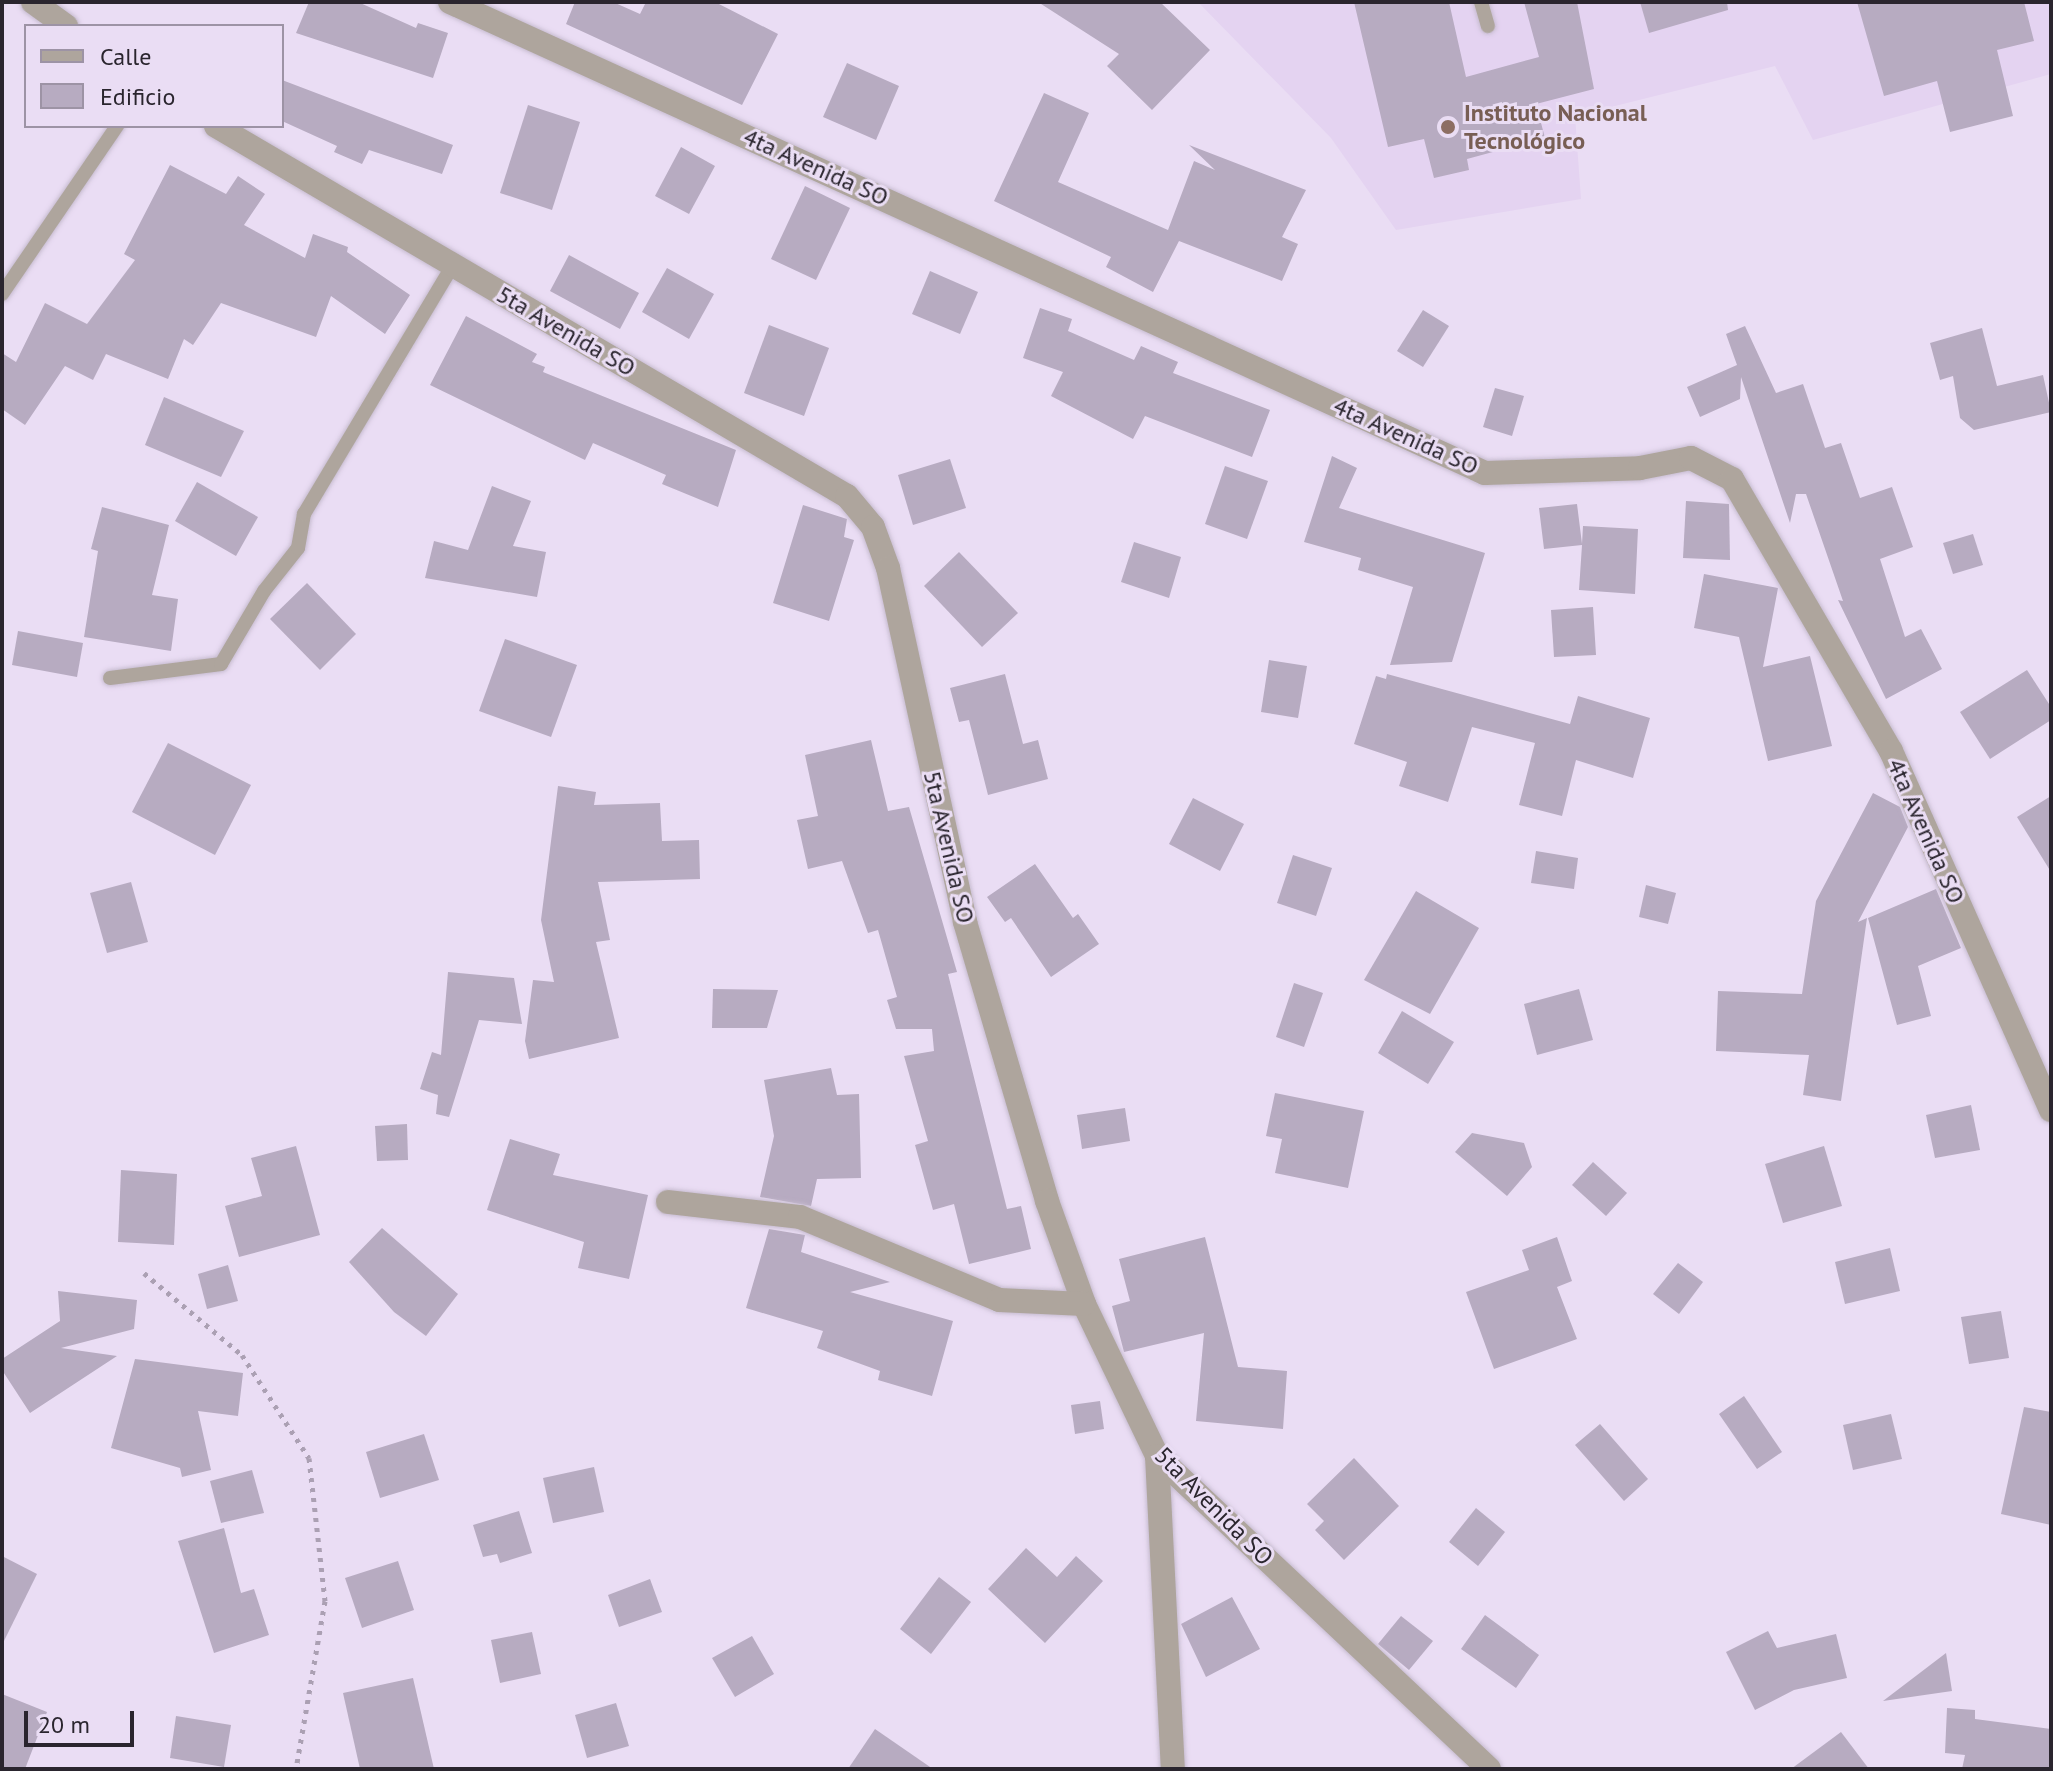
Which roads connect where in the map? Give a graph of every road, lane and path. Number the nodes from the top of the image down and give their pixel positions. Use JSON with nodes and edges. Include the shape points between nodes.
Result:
{"nodes":[{"id":1,"x":33,"y":2,"type":"edge"},
{"id":2,"x":450,"y":2,"type":"edge"},
{"id":3,"x":1481,"y":2,"type":"edge"},
{"id":4,"x":63,"y":24,"type":"edge"},
{"id":5,"x":1488,"y":26,"type":"dead end"},
{"id":6,"x":116,"y":128,"type":"edge"},
{"id":7,"x":219,"y":128,"type":"edge"},
{"id":8,"x":453,"y":265,"type":"junction"},
{"id":9,"x":2,"y":294,"type":"edge"},
{"id":10,"x":110,"y":678,"type":"dead end"},
{"id":11,"x":2051,"y":1110,"type":"edge"},
{"id":12,"x":668,"y":1202,"type":"dead end"},
{"id":13,"x":144,"y":1273,"type":"dead end"},
{"id":14,"x":1084,"y":1304,"type":"junction"},
{"id":15,"x":1157,"y":1456,"type":"junction"},
{"id":16,"x":296,"y":1769,"type":"edge"},
{"id":17,"x":1173,"y":1769,"type":"edge"},
{"id":18,"x":1489,"y":1769,"type":"edge"}],
"edges":[{"from":1,"to":4,"type":"street"},
{"from":2,"to":11,"type":"street","name":"4ta Avenida SO","via":[[1485,473],[1640,468],[1691,458],[1732,479],[1891,751]]},
{"from":3,"to":5,"type":"lane"},
{"from":6,"to":9,"type":"lane"},
{"from":7,"to":8,"type":"street","name":"5ta Avenida SO"},
{"from":8,"to":10,"type":"lane","via":[[304,514],[298,548],[221,664]]},
{"from":8,"to":14,"type":"street","name":"5ta Avenida SO","via":[[847,496],[873,527],[888,568],[965,922],[1047,1201]]},
{"from":12,"to":14,"type":"street","via":[[800,1217],[999,1300]]},
{"from":13,"to":16,"type":"path","via":[[242,1355],[309,1458],[325,1601]]},
{"from":14,"to":15,"type":"street","name":"5ta Avenida SO"},
{"from":15,"to":17,"type":"street"},
{"from":15,"to":18,"type":"street","name":"5ta Avenida SO"}]}
